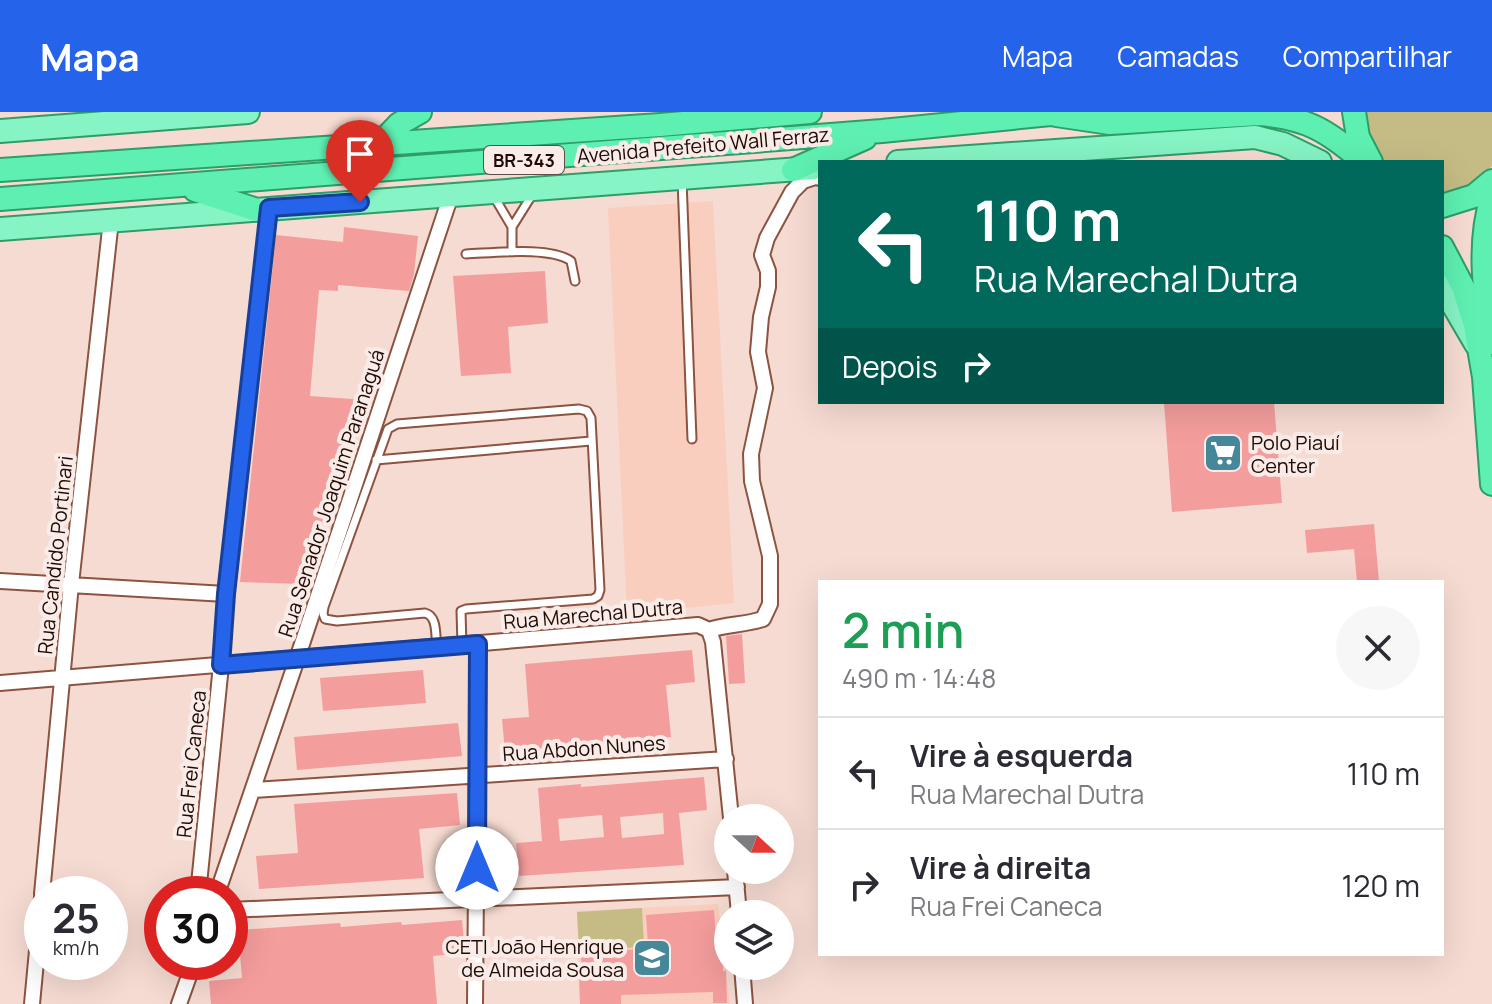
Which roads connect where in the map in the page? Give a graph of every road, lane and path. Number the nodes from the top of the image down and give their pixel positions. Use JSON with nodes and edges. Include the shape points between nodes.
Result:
{"nodes":[{"id":1,"x":248,"y":112,"type":"edge"},
{"id":2,"x":420,"y":112,"type":"edge"},
{"id":3,"x":810,"y":112,"type":"edge"},
{"id":4,"x":1071,"y":112,"type":"edge"},
{"id":5,"x":1354,"y":112,"type":"edge"},
{"id":6,"x":1047,"y":114,"type":"edge"},
{"id":7,"x":45,"y":120,"type":"edge"},
{"id":8,"x":0,"y":131,"type":"edge"},
{"id":9,"x":882,"y":131,"type":"junction"},
{"id":10,"x":379,"y":145,"type":"junction"},
{"id":11,"x":951,"y":160,"type":"edge"},
{"id":12,"x":1316,"y":160,"type":"edge"},
{"id":13,"x":1362,"y":160,"type":"edge"},
{"id":14,"x":1370,"y":160,"type":"edge"},
{"id":15,"x":0,"y":170,"type":"edge"},
{"id":16,"x":793,"y":170,"type":"junction"},
{"id":17,"x":818,"y":173,"type":"edge"},
{"id":18,"x":682,"y":178,"type":"junction"},
{"id":19,"x":1492,"y":181,"type":"edge"},
{"id":20,"x":183,"y":186,"type":"junction"},
{"id":21,"x":536,"y":190,"type":"junction"},
{"id":22,"x":492,"y":193,"type":"junction"},
{"id":23,"x":451,"y":195,"type":"junction"},
{"id":24,"x":1492,"y":197,"type":"edge"},
{"id":25,"x":0,"y":199,"type":"edge"},
{"id":26,"x":1444,"y":205,"type":"edge"},
{"id":27,"x":262,"y":208,"type":"junction"},
{"id":28,"x":111,"y":220,"type":"junction"},
{"id":29,"x":512,"y":227,"type":"junction"},
{"id":30,"x":0,"y":229,"type":"edge"},
{"id":31,"x":1444,"y":250,"type":"edge"},
{"id":32,"x":512,"y":252,"type":"junction"},
{"id":33,"x":466,"y":254,"type":"dead end"},
{"id":34,"x":575,"y":281,"type":"dead end"},
{"id":35,"x":1444,"y":289,"type":"edge"},
{"id":36,"x":1485,"y":345,"type":"edge"},
{"id":37,"x":692,"y":439,"type":"dead end"},
{"id":38,"x":591,"y":441,"type":"junction"},
{"id":39,"x":376,"y":460,"type":"junction"},
{"id":40,"x":1492,"y":484,"type":"edge"},
{"id":41,"x":0,"y":581,"type":"edge"},
{"id":42,"x":71,"y":584,"type":"junction"},
{"id":43,"x":226,"y":594,"type":"junction"},
{"id":44,"x":709,"y":630,"type":"junction"},
{"id":45,"x":478,"y":644,"type":"junction"},
{"id":46,"x":462,"y":645,"type":"junction"},
{"id":47,"x":437,"y":647,"type":"junction"},
{"id":48,"x":297,"y":659,"type":"junction"},
{"id":49,"x":221,"y":665,"type":"junction"},
{"id":50,"x":62,"y":679,"type":"junction"},
{"id":51,"x":0,"y":683,"type":"edge"},
{"id":52,"x":726,"y":759,"type":"junction"},
{"id":53,"x":477,"y":775,"type":"junction"},
{"id":54,"x":253,"y":790,"type":"junction"},
{"id":55,"x":730,"y":804,"type":"edge"},
{"id":56,"x":44,"y":876,"type":"edge"},
{"id":57,"x":200,"y":876,"type":"edge"},
{"id":58,"x":223,"y":876,"type":"edge"},
{"id":59,"x":737,"y":884,"type":"edge"},
{"id":60,"x":737,"y":887,"type":"junction"},
{"id":61,"x":476,"y":899,"type":"junction"},
{"id":62,"x":738,"y":900,"type":"edge"},
{"id":63,"x":248,"y":909,"type":"edge"},
{"id":64,"x":34,"y":980,"type":"edge"},
{"id":65,"x":188,"y":980,"type":"edge"},
{"id":66,"x":743,"y":980,"type":"edge"},
{"id":67,"x":32,"y":1004,"type":"edge"},
{"id":68,"x":179,"y":1004,"type":"edge"},
{"id":69,"x":475,"y":1004,"type":"edge"},
{"id":70,"x":745,"y":1004,"type":"edge"}],
"edges":[{"from":1,"to":7,"type":"main road"},
{"from":2,"to":10,"type":"highway"},
{"from":3,"to":10,"type":"highway","name":"Avenida Prefeito Wall Ferraz"},
{"from":4,"to":6,"type":"highway","name":"Avenida Prefeito Wall Ferraz"},
{"from":5,"to":14,"type":"highway","via":[[1358,137]]},
{"from":6,"to":9,"type":"highway","name":"Avenida Prefeito Wall Ferraz","number":"BR-343"},
{"from":6,"to":13,"type":"highway","number":"BR-343","via":[[1110,123],[1278,115],[1319,128]]},
{"from":7,"to":8,"type":"main road"},
{"from":9,"to":16,"type":"highway"},
{"from":9,"to":20,"type":"highway","name":"Avenida Prefeito Wall Ferraz","number":"BR-343"},
{"from":10,"to":15,"type":"highway","name":"Avenida Prefeito Wall Ferraz"},
{"from":11,"to":12,"type":"main road","via":[[1255,137]]},
{"from":16,"to":17,"type":"main road","name":"Avenida Prefeito Wall Ferraz"},
{"from":16,"to":18,"type":"main road","name":"Avenida Prefeito Wall Ferraz"},
{"from":17,"to":44,"type":"street","name":"Rua Marechal Dutra","via":[[792,192],[762,255],[768,287],[758,352],[765,388],[751,454],[770,556],[770,604],[763,619]]},
{"from":18,"to":21,"type":"main road","name":"Avenida Prefeito Wall Ferraz"},
{"from":18,"to":37,"type":"lane"},
{"from":19,"to":26,"type":"highway","via":[[1474,196]]},
{"from":20,"to":25,"type":"highway","name":"Avenida Prefeito Wall Ferraz","number":"BR-343"},
{"from":20,"to":27,"type":"highway"},
{"from":21,"to":22,"type":"main road","name":"Avenida Prefeito Wall Ferraz"},
{"from":21,"to":29,"type":"lane"},
{"from":22,"to":23,"type":"main road","name":"Avenida Prefeito Wall Ferraz"},
{"from":22,"to":29,"type":"lane"},
{"from":23,"to":27,"type":"main road","name":"Avenida Prefeito Wall Ferraz"},
{"from":23,"to":48,"type":"street","name":"Rua Senador Joaquim Paranaguá"},
{"from":24,"to":36,"type":"highway","via":[[1484,228]]},
{"from":27,"to":28,"type":"main road","name":"Avenida Prefeito Wall Ferraz"},
{"from":27,"to":43,"type":"street","name":"Rua Frei Caneca"},
{"from":28,"to":30,"type":"main road","name":"Avenida Prefeito Wall Ferraz"},
{"from":28,"to":42,"type":"street","name":"Rua Candido Portinari"},
{"from":29,"to":32,"type":"lane"},
{"from":31,"to":36,"type":"highway"},
{"from":32,"to":33,"type":"lane"},
{"from":32,"to":34,"type":"lane","via":[[563,255],[571,261]]},
{"from":35,"to":36,"type":"main road"},
{"from":36,"to":40,"type":"highway"},
{"from":38,"to":39,"type":"lane"},
{"from":38,"to":39,"type":"lane","via":[[591,418],[579,409],[397,424],[388,429]]},
{"from":38,"to":46,"type":"lane","via":[[598,596],[466,609],[460,617]]},
{"from":39,"to":47,"type":"lane","via":[[323,614],[331,621],[430,614]]},
{"from":41,"to":42,"type":"street"},
{"from":42,"to":43,"type":"street"},
{"from":42,"to":50,"type":"street","name":"Rua Candido Portinari"},
{"from":43,"to":49,"type":"street","name":"Rua Frei Caneca"},
{"from":44,"to":45,"type":"street","name":"Rua Marechal Dutra","via":[[698,625]]},
{"from":44,"to":52,"type":"street"},
{"from":45,"to":46,"type":"street","name":"Rua Marechal Dutra"},
{"from":45,"to":53,"type":"street"},
{"from":46,"to":47,"type":"street","name":"Rua Marechal Dutra"},
{"from":47,"to":48,"type":"street","name":"Rua Marechal Dutra"},
{"from":48,"to":49,"type":"street","name":"Rua Marechal Dutra"},
{"from":48,"to":54,"type":"street","name":"Rua Senador Joaquim Paranaguá"},
{"from":49,"to":50,"type":"street","name":"Rua Marechal Dutra"},
{"from":49,"to":57,"type":"street","name":"Rua Frei Caneca"},
{"from":50,"to":51,"type":"street","name":"Rua Marechal Dutra"},
{"from":50,"to":56,"type":"street","name":"Rua Candido Portinari"},
{"from":52,"to":53,"type":"street","name":"Rua Abdon Nunes"},
{"from":52,"to":55,"type":"street"},
{"from":53,"to":54,"type":"street","name":"Rua Abdon Nunes"},
{"from":53,"to":61,"type":"street"},
{"from":54,"to":58,"type":"street","name":"Rua Senador Joaquim Paranaguá"},
{"from":59,"to":60,"type":"street"},
{"from":60,"to":61,"type":"street"},
{"from":60,"to":62,"type":"street"},
{"from":61,"to":63,"type":"street"},
{"from":61,"to":69,"type":"street"},
{"from":64,"to":67,"type":"street","name":"Rua Candido Portinari"},
{"from":65,"to":68,"type":"street"},
{"from":66,"to":70,"type":"street"}]}
